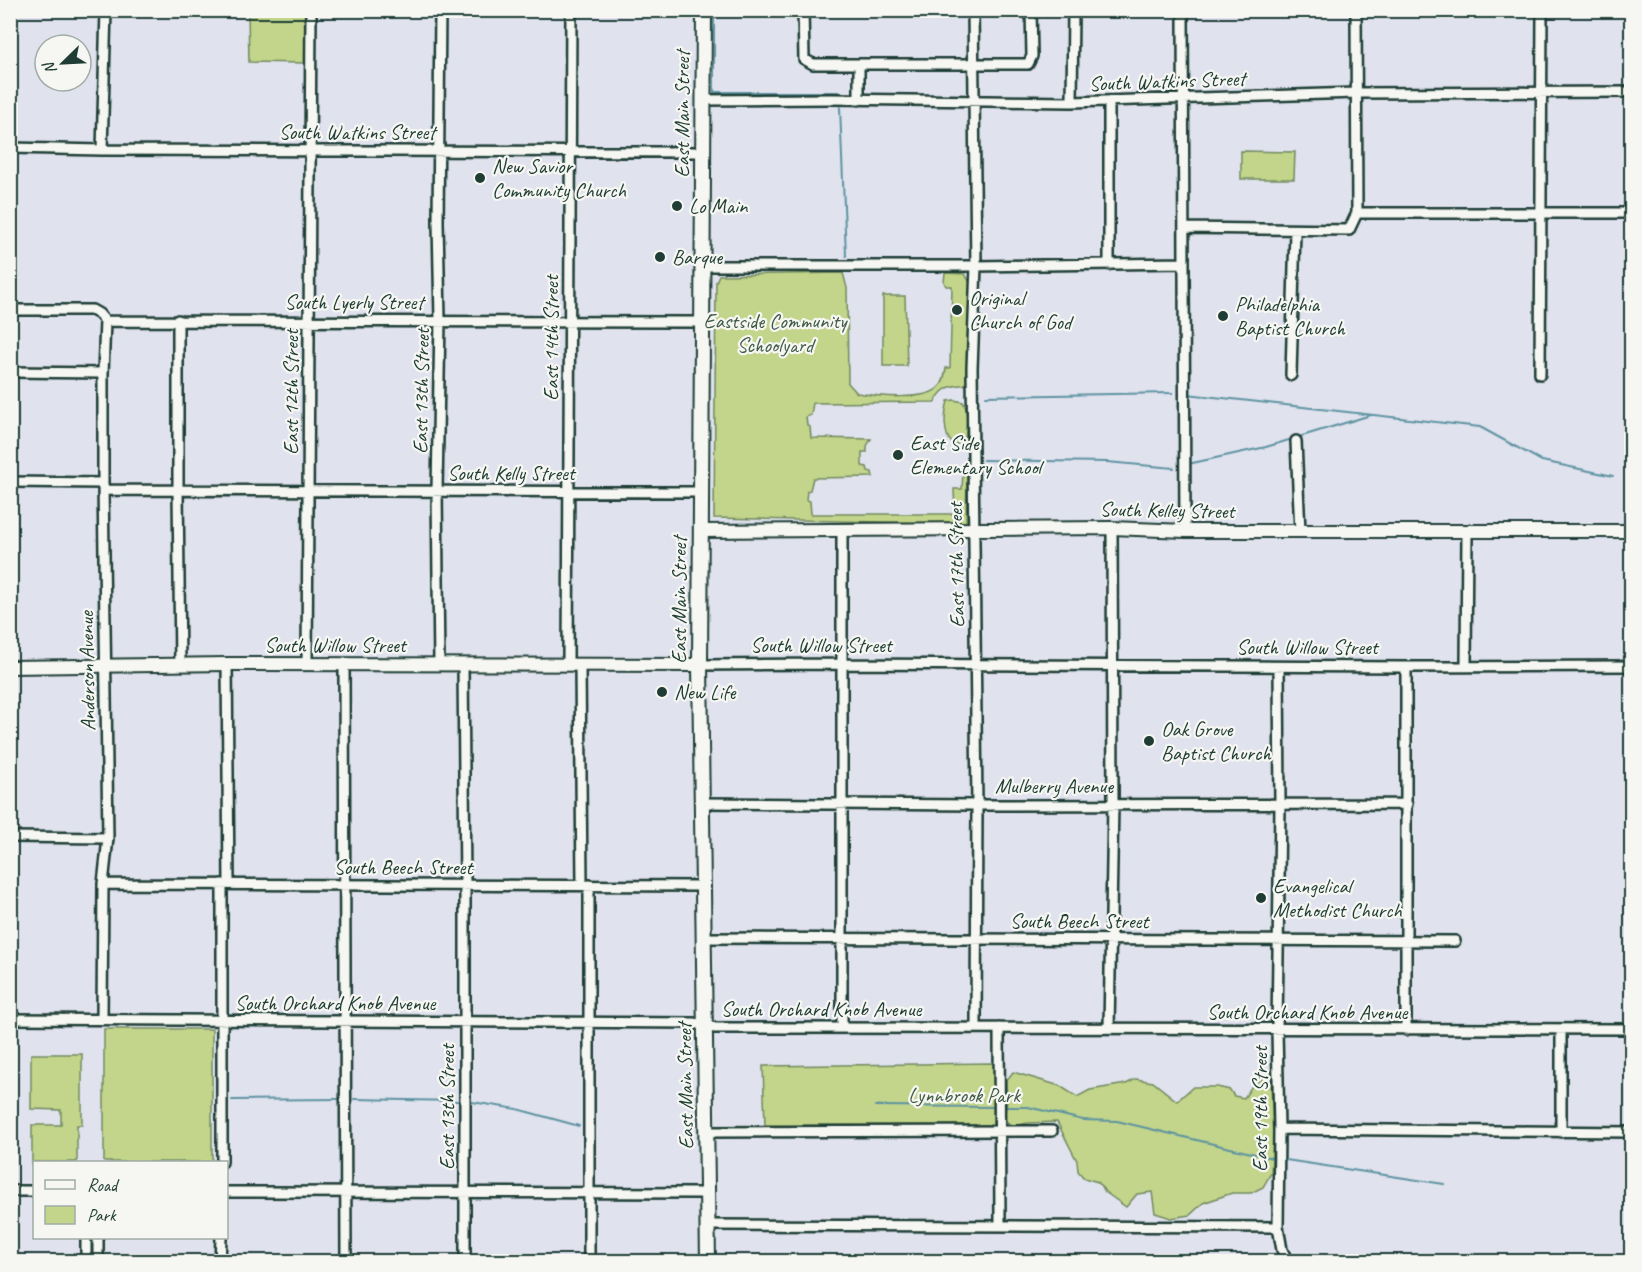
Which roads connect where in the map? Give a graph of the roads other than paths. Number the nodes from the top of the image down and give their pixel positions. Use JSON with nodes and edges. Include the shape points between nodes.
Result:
{"nodes":[{"id":1,"x":106,"y":10,"type":"edge"},
{"id":2,"x":311,"y":10,"type":"edge"},
{"id":3,"x":441,"y":10,"type":"edge"},
{"id":4,"x":571,"y":10,"type":"edge"},
{"id":5,"x":704,"y":10,"type":"edge"},
{"id":6,"x":803,"y":10,"type":"edge"},
{"id":7,"x":973,"y":10,"type":"edge"},
{"id":8,"x":1031,"y":10,"type":"edge"},
{"id":9,"x":1072,"y":10,"type":"edge"},
{"id":10,"x":1184,"y":10,"type":"edge"},
{"id":11,"x":1356,"y":10,"type":"edge"},
{"id":12,"x":1542,"y":10,"type":"edge"},
{"id":13,"x":974,"y":63,"type":"junction"},
{"id":14,"x":859,"y":64,"type":"junction"},
{"id":15,"x":1632,"y":92,"type":"edge"},
{"id":16,"x":1356,"y":93,"type":"junction"},
{"id":17,"x":1542,"y":93,"type":"junction"},
{"id":18,"x":1184,"y":98,"type":"junction"},
{"id":19,"x":704,"y":100,"type":"junction"},
{"id":20,"x":859,"y":100,"type":"junction"},
{"id":21,"x":973,"y":101,"type":"junction"},
{"id":22,"x":1072,"y":102,"type":"junction"},
{"id":23,"x":1109,"y":102,"type":"junction"},
{"id":24,"x":10,"y":148,"type":"edge"},
{"id":25,"x":102,"y":150,"type":"junction"},
{"id":26,"x":310,"y":150,"type":"junction"},
{"id":27,"x":440,"y":151,"type":"junction"},
{"id":28,"x":570,"y":152,"type":"junction"},
{"id":29,"x":703,"y":152,"type":"junction"},
{"id":30,"x":1357,"y":213,"type":"junction"},
{"id":31,"x":1540,"y":213,"type":"junction"},
{"id":32,"x":1632,"y":213,"type":"edge"},
{"id":33,"x":1184,"y":228,"type":"junction"},
{"id":34,"x":1295,"y":230,"type":"junction"},
{"id":35,"x":1184,"y":263,"type":"junction"},
{"id":36,"x":1109,"y":265,"type":"junction"},
{"id":37,"x":702,"y":266,"type":"junction"},
{"id":38,"x":976,"y":266,"type":"junction"},
{"id":39,"x":10,"y":310,"type":"edge"},
{"id":40,"x":178,"y":320,"type":"junction"},
{"id":41,"x":310,"y":320,"type":"junction"},
{"id":42,"x":440,"y":320,"type":"junction"},
{"id":43,"x":105,"y":321,"type":"junction"},
{"id":44,"x":570,"y":321,"type":"junction"},
{"id":45,"x":702,"y":322,"type":"junction"},
{"id":46,"x":10,"y":372,"type":"edge"},
{"id":47,"x":102,"y":373,"type":"junction"},
{"id":48,"x":1539,"y":374,"type":"dead end"},
{"id":49,"x":1291,"y":375,"type":"dead end"},
{"id":50,"x":1296,"y":441,"type":"dead end"},
{"id":51,"x":10,"y":482,"type":"edge"},
{"id":52,"x":104,"y":486,"type":"junction"},
{"id":53,"x":178,"y":490,"type":"junction"},
{"id":54,"x":308,"y":490,"type":"junction"},
{"id":55,"x":437,"y":491,"type":"junction"},
{"id":56,"x":569,"y":491,"type":"junction"},
{"id":57,"x":701,"y":492,"type":"junction"},
{"id":58,"x":1112,"y":528,"type":"junction"},
{"id":59,"x":842,"y":530,"type":"junction"},
{"id":60,"x":974,"y":530,"type":"junction"},
{"id":61,"x":701,"y":531,"type":"junction"},
{"id":62,"x":1185,"y":531,"type":"junction"},
{"id":63,"x":1632,"y":531,"type":"edge"},
{"id":64,"x":1300,"y":532,"type":"junction"},
{"id":65,"x":1467,"y":532,"type":"junction"},
{"id":66,"x":226,"y":664,"type":"junction"},
{"id":67,"x":440,"y":664,"type":"junction"},
{"id":68,"x":842,"y":664,"type":"junction"},
{"id":69,"x":976,"y":664,"type":"junction"},
{"id":70,"x":104,"y":665,"type":"junction"},
{"id":71,"x":180,"y":665,"type":"junction"},
{"id":72,"x":307,"y":665,"type":"junction"},
{"id":73,"x":344,"y":665,"type":"junction"},
{"id":74,"x":463,"y":665,"type":"junction"},
{"id":75,"x":574,"y":665,"type":"junction"},
{"id":76,"x":700,"y":665,"type":"junction"},
{"id":77,"x":1111,"y":666,"type":"junction"},
{"id":78,"x":1466,"y":666,"type":"junction"},
{"id":79,"x":1632,"y":666,"type":"edge"},
{"id":80,"x":1279,"y":667,"type":"junction"},
{"id":81,"x":1406,"y":667,"type":"junction"},
{"id":82,"x":10,"y":668,"type":"edge"},
{"id":83,"x":702,"y":802,"type":"junction"},
{"id":84,"x":842,"y":803,"type":"junction"},
{"id":85,"x":977,"y":804,"type":"junction"},
{"id":86,"x":1113,"y":804,"type":"junction"},
{"id":87,"x":1280,"y":804,"type":"junction"},
{"id":88,"x":1407,"y":804,"type":"junction"},
{"id":89,"x":10,"y":837,"type":"edge"},
{"id":90,"x":108,"y":838,"type":"junction"},
{"id":91,"x":103,"y":884,"type":"junction"},
{"id":92,"x":225,"y":884,"type":"junction"},
{"id":93,"x":346,"y":885,"type":"junction"},
{"id":94,"x":465,"y":885,"type":"junction"},
{"id":95,"x":586,"y":885,"type":"junction"},
{"id":96,"x":703,"y":886,"type":"junction"},
{"id":97,"x":704,"y":938,"type":"junction"},
{"id":98,"x":842,"y":938,"type":"junction"},
{"id":99,"x":1110,"y":939,"type":"junction"},
{"id":100,"x":1279,"y":939,"type":"junction"},
{"id":101,"x":976,"y":940,"type":"junction"},
{"id":102,"x":1407,"y":941,"type":"junction"},
{"id":103,"x":1455,"y":941,"type":"dead end"},
{"id":104,"x":10,"y":1019,"type":"edge"},
{"id":105,"x":102,"y":1019,"type":"junction"},
{"id":106,"x":222,"y":1020,"type":"junction"},
{"id":107,"x":346,"y":1021,"type":"junction"},
{"id":108,"x":465,"y":1021,"type":"junction"},
{"id":109,"x":589,"y":1022,"type":"junction"},
{"id":110,"x":704,"y":1026,"type":"junction"},
{"id":111,"x":842,"y":1028,"type":"junction"},
{"id":112,"x":976,"y":1028,"type":"junction"},
{"id":113,"x":999,"y":1028,"type":"junction"},
{"id":114,"x":1108,"y":1028,"type":"junction"},
{"id":115,"x":1561,"y":1029,"type":"junction"},
{"id":116,"x":1632,"y":1029,"type":"edge"},
{"id":117,"x":1277,"y":1030,"type":"junction"},
{"id":118,"x":1406,"y":1030,"type":"junction"},
{"id":119,"x":1279,"y":1129,"type":"junction"},
{"id":120,"x":999,"y":1131,"type":"junction"},
{"id":121,"x":1052,"y":1131,"type":"dead end"},
{"id":122,"x":706,"y":1132,"type":"junction"},
{"id":123,"x":1561,"y":1132,"type":"junction"},
{"id":124,"x":1632,"y":1132,"type":"edge"},
{"id":125,"x":222,"y":1161,"type":"edge"},
{"id":126,"x":10,"y":1191,"type":"edge"},
{"id":127,"x":33,"y":1191,"type":"edge"},
{"id":128,"x":228,"y":1192,"type":"edge"},
{"id":129,"x":347,"y":1192,"type":"junction"},
{"id":130,"x":465,"y":1192,"type":"junction"},
{"id":131,"x":589,"y":1192,"type":"junction"},
{"id":132,"x":707,"y":1193,"type":"junction"},
{"id":133,"x":708,"y":1225,"type":"junction"},
{"id":134,"x":1000,"y":1225,"type":"junction"},
{"id":135,"x":1278,"y":1227,"type":"junction"},
{"id":136,"x":86,"y":1239,"type":"edge"},
{"id":137,"x":98,"y":1239,"type":"edge"},
{"id":138,"x":220,"y":1239,"type":"edge"},
{"id":139,"x":86,"y":1262,"type":"edge"},
{"id":140,"x":98,"y":1262,"type":"edge"},
{"id":141,"x":220,"y":1262,"type":"edge"},
{"id":142,"x":346,"y":1262,"type":"edge"},
{"id":143,"x":465,"y":1262,"type":"edge"},
{"id":144,"x":589,"y":1262,"type":"edge"},
{"id":145,"x":708,"y":1262,"type":"edge"},
{"id":146,"x":1288,"y":1262,"type":"edge"}],
"edges":[{"from":1,"to":25,"type":"street"},
{"from":2,"to":26,"type":"street","name":"East 12th Street"},
{"from":3,"to":27,"type":"street","name":"East 13th Street"},
{"from":4,"to":28,"type":"street","name":"East 14th Street"},
{"from":5,"to":19,"type":"main road","name":"East Main Street"},
{"from":6,"to":14,"type":"street","via":[[804,59],[813,64]]},
{"from":7,"to":13,"type":"street","name":"East 17th Street"},
{"from":8,"to":13,"type":"street","via":[[1032,56],[1028,64]]},
{"from":9,"to":22,"type":"street"},
{"from":10,"to":18,"type":"street"},
{"from":11,"to":16,"type":"street"},
{"from":12,"to":17,"type":"street"},
{"from":13,"to":14,"type":"street"},
{"from":13,"to":21,"type":"street","name":"East 17th Street"},
{"from":14,"to":20,"type":"street"},
{"from":15,"to":17,"type":"street","name":"South Watkins Street"},
{"from":16,"to":17,"type":"street","name":"South Watkins Street"},
{"from":16,"to":18,"type":"street","name":"South Watkins Street"},
{"from":16,"to":30,"type":"street"},
{"from":17,"to":31,"type":"street"},
{"from":18,"to":23,"type":"street","name":"South Watkins Street"},
{"from":18,"to":33,"type":"street"},
{"from":19,"to":20,"type":"street","name":"South Watkins Street"},
{"from":19,"to":29,"type":"main road","name":"East Main Street"},
{"from":20,"to":21,"type":"street","name":"South Watkins Street"},
{"from":21,"to":22,"type":"street","name":"South Watkins Street"},
{"from":21,"to":38,"type":"street","name":"East 17th Street"},
{"from":22,"to":23,"type":"street","name":"South Watkins Street"},
{"from":23,"to":36,"type":"street"},
{"from":24,"to":25,"type":"street","name":"South Watkins Street"},
{"from":25,"to":26,"type":"street","name":"South Watkins Street"},
{"from":26,"to":27,"type":"street","name":"South Watkins Street"},
{"from":26,"to":41,"type":"street","name":"East 12th Street"},
{"from":27,"to":28,"type":"street","name":"South Watkins Street"},
{"from":27,"to":42,"type":"street","name":"East 13th Street"},
{"from":28,"to":29,"type":"street","name":"South Watkins Street"},
{"from":28,"to":44,"type":"street","name":"East 14th Street"},
{"from":29,"to":37,"type":"main road","name":"East Main Street"},
{"from":30,"to":31,"type":"street"},
{"from":30,"to":34,"type":"street","via":[[1349,230]]},
{"from":31,"to":32,"type":"street"},
{"from":31,"to":48,"type":"street"},
{"from":33,"to":34,"type":"street"},
{"from":33,"to":35,"type":"street"},
{"from":34,"to":49,"type":"street"},
{"from":35,"to":36,"type":"street"},
{"from":35,"to":62,"type":"street"},
{"from":36,"to":38,"type":"street"},
{"from":37,"to":38,"type":"street"},
{"from":37,"to":45,"type":"main road","name":"East Main Street"},
{"from":38,"to":60,"type":"street","name":"East 17th Street","via":[[972,369]]},
{"from":39,"to":43,"type":"street","name":"South Lyerly Street","via":[[92,310]]},
{"from":40,"to":41,"type":"street","name":"South Lyerly Street"},
{"from":40,"to":43,"type":"street","name":"South Lyerly Street"},
{"from":40,"to":53,"type":"street"},
{"from":41,"to":42,"type":"street","name":"South Lyerly Street"},
{"from":41,"to":54,"type":"street","name":"East 12th Street"},
{"from":42,"to":44,"type":"street","name":"South Lyerly Street"},
{"from":42,"to":55,"type":"street","name":"East 13th Street"},
{"from":43,"to":47,"type":"street","name":"Anderson Avenue"},
{"from":44,"to":45,"type":"street","name":"South Lyerly Street"},
{"from":44,"to":56,"type":"street","name":"East 14th Street"},
{"from":45,"to":57,"type":"main road","name":"East Main Street"},
{"from":46,"to":47,"type":"street"},
{"from":47,"to":52,"type":"street","name":"Anderson Avenue"},
{"from":50,"to":64,"type":"street"},
{"from":51,"to":52,"type":"street","name":"South Kelly Street"},
{"from":52,"to":53,"type":"street","name":"South Kelly Street"},
{"from":52,"to":70,"type":"street","name":"Anderson Avenue"},
{"from":53,"to":54,"type":"street","name":"South Kelly Street"},
{"from":53,"to":71,"type":"street"},
{"from":54,"to":55,"type":"street","name":"South Kelly Street"},
{"from":54,"to":72,"type":"street","name":"East 12th Street"},
{"from":55,"to":56,"type":"street","name":"South Kelly Street"},
{"from":55,"to":67,"type":"street","name":"East 13th Street"},
{"from":56,"to":57,"type":"street","name":"South Kelly Street"},
{"from":56,"to":75,"type":"street","name":"East 14th Street"},
{"from":57,"to":61,"type":"main road","name":"East Main Street"},
{"from":58,"to":60,"type":"main road","name":"South Kelley Street"},
{"from":58,"to":62,"type":"main road","name":"South Kelley Street"},
{"from":58,"to":77,"type":"street"},
{"from":59,"to":60,"type":"main road","name":"South Kelley Street"},
{"from":59,"to":61,"type":"main road","name":"South Kelley Street"},
{"from":59,"to":68,"type":"street"},
{"from":60,"to":69,"type":"street","name":"East 17th Street"},
{"from":61,"to":76,"type":"main road","name":"East Main Street"},
{"from":62,"to":64,"type":"main road","name":"South Kelley Street"},
{"from":63,"to":65,"type":"main road","name":"South Kelley Street"},
{"from":64,"to":65,"type":"main road","name":"South Kelley Street"},
{"from":65,"to":78,"type":"street"},
{"from":66,"to":71,"type":"main road","name":"South Willow Street"},
{"from":66,"to":72,"type":"main road","name":"South Willow Street"},
{"from":66,"to":92,"type":"street"},
{"from":67,"to":73,"type":"main road","name":"South Willow Street"},
{"from":67,"to":74,"type":"main road","name":"South Willow Street"},
{"from":68,"to":69,"type":"street","name":"South Willow Street"},
{"from":68,"to":76,"type":"street","name":"South Willow Street"},
{"from":68,"to":84,"type":"street"},
{"from":69,"to":77,"type":"street","name":"South Willow Street"},
{"from":69,"to":85,"type":"street","name":"East 17th Street"},
{"from":70,"to":71,"type":"main road","name":"South Willow Street"},
{"from":70,"to":82,"type":"main road","name":"South Willow Street"},
{"from":70,"to":90,"type":"street","name":"Anderson Avenue"},
{"from":72,"to":73,"type":"main road","name":"South Willow Street"},
{"from":73,"to":93,"type":"street"},
{"from":74,"to":75,"type":"main road","name":"South Willow Street"},
{"from":74,"to":94,"type":"street","name":"East 13th Street"},
{"from":75,"to":76,"type":"main road","name":"South Willow Street"},
{"from":75,"to":95,"type":"street","name":"East 14th Street"},
{"from":76,"to":83,"type":"main road","name":"East Main Street"},
{"from":77,"to":80,"type":"street","name":"South Willow Street"},
{"from":77,"to":86,"type":"street"},
{"from":78,"to":79,"type":"street","name":"South Willow Street"},
{"from":78,"to":81,"type":"street","name":"South Willow Street"},
{"from":80,"to":81,"type":"street","name":"South Willow Street"},
{"from":80,"to":87,"type":"street","name":"East 19th Street"},
{"from":81,"to":88,"type":"street"},
{"from":83,"to":84,"type":"street","name":"Mulberry Avenue"},
{"from":83,"to":96,"type":"main road","name":"East Main Street"},
{"from":84,"to":85,"type":"street","name":"Mulberry Avenue"},
{"from":84,"to":98,"type":"street"},
{"from":85,"to":86,"type":"street","name":"Mulberry Avenue"},
{"from":85,"to":101,"type":"street","name":"East 17th Street"},
{"from":86,"to":87,"type":"street","name":"Mulberry Avenue"},
{"from":86,"to":99,"type":"street"},
{"from":87,"to":88,"type":"street","name":"Mulberry Avenue"},
{"from":87,"to":100,"type":"street","name":"East 19th Street"},
{"from":88,"to":102,"type":"street"},
{"from":89,"to":90,"type":"street"},
{"from":90,"to":91,"type":"street","name":"Anderson Avenue"},
{"from":91,"to":92,"type":"street","name":"South Beech Street"},
{"from":91,"to":105,"type":"street","name":"Anderson Avenue"},
{"from":92,"to":93,"type":"street","name":"South Beech Street"},
{"from":92,"to":106,"type":"street"},
{"from":93,"to":94,"type":"street","name":"South Beech Street"},
{"from":93,"to":107,"type":"street"},
{"from":94,"to":95,"type":"street","name":"South Beech Street"},
{"from":94,"to":108,"type":"street","name":"East 13th Street"},
{"from":95,"to":96,"type":"street","name":"South Beech Street"},
{"from":95,"to":109,"type":"street","name":"East 14th Street"},
{"from":96,"to":97,"type":"main road","name":"East Main Street"},
{"from":97,"to":98,"type":"street","name":"South Beech Street"},
{"from":97,"to":110,"type":"main road","name":"East Main Street"},
{"from":98,"to":101,"type":"street","name":"South Beech Street"},
{"from":98,"to":111,"type":"street"},
{"from":99,"to":100,"type":"street","name":"South Beech Street"},
{"from":99,"to":101,"type":"street","name":"South Beech Street"},
{"from":99,"to":114,"type":"street"},
{"from":100,"to":102,"type":"street","name":"South Beech Street"},
{"from":100,"to":117,"type":"street","name":"East 19th Street"},
{"from":101,"to":112,"type":"street","name":"East 17th Street"},
{"from":102,"to":103,"type":"street","name":"South Beech Street"},
{"from":102,"to":118,"type":"street"},
{"from":104,"to":105,"type":"street","name":"South Orchard Knob Avenue"},
{"from":105,"to":106,"type":"street","name":"South Orchard Knob Avenue"},
{"from":106,"to":107,"type":"street","name":"South Orchard Knob Avenue"},
{"from":106,"to":125,"type":"street"},
{"from":107,"to":108,"type":"street","name":"South Orchard Knob Avenue"},
{"from":107,"to":129,"type":"street"},
{"from":108,"to":109,"type":"street","name":"South Orchard Knob Avenue"},
{"from":108,"to":130,"type":"street","name":"East 13th Street"},
{"from":109,"to":110,"type":"street","name":"South Orchard Knob Avenue"},
{"from":109,"to":131,"type":"street","name":"East 14th Street"},
{"from":110,"to":111,"type":"street","name":"South Orchard Knob Avenue"},
{"from":110,"to":122,"type":"main road","name":"East Main Street"},
{"from":111,"to":112,"type":"street","name":"South Orchard Knob Avenue"},
{"from":112,"to":113,"type":"street","name":"South Orchard Knob Avenue"},
{"from":113,"to":114,"type":"street","name":"South Orchard Knob Avenue"},
{"from":113,"to":120,"type":"street"},
{"from":114,"to":117,"type":"street","name":"South Orchard Knob Avenue"},
{"from":115,"to":116,"type":"street","name":"South Orchard Knob Avenue"},
{"from":115,"to":118,"type":"street","name":"South Orchard Knob Avenue"},
{"from":115,"to":123,"type":"street"},
{"from":117,"to":118,"type":"street","name":"South Orchard Knob Avenue"},
{"from":117,"to":119,"type":"street","name":"East 19th Street"},
{"from":119,"to":123,"type":"street"},
{"from":119,"to":135,"type":"street","name":"East 19th Street"},
{"from":120,"to":121,"type":"street"},
{"from":120,"to":122,"type":"street"},
{"from":120,"to":134,"type":"street"},
{"from":122,"to":132,"type":"main road","name":"East Main Street"},
{"from":123,"to":124,"type":"street"},
{"from":126,"to":127,"type":"street"},
{"from":128,"to":129,"type":"street"},
{"from":129,"to":130,"type":"street"},
{"from":129,"to":142,"type":"street"},
{"from":130,"to":131,"type":"street"},
{"from":130,"to":143,"type":"street","name":"East 13th Street"},
{"from":131,"to":132,"type":"street"},
{"from":131,"to":144,"type":"street","name":"East 14th Street"},
{"from":132,"to":133,"type":"main road","name":"East Main Street"},
{"from":133,"to":134,"type":"street"},
{"from":133,"to":145,"type":"main road","name":"East Main Street"},
{"from":134,"to":135,"type":"street"},
{"from":135,"to":146,"type":"street","name":"East 19th Street"},
{"from":136,"to":139,"type":"street"},
{"from":137,"to":140,"type":"street"},
{"from":138,"to":141,"type":"street"}]}
